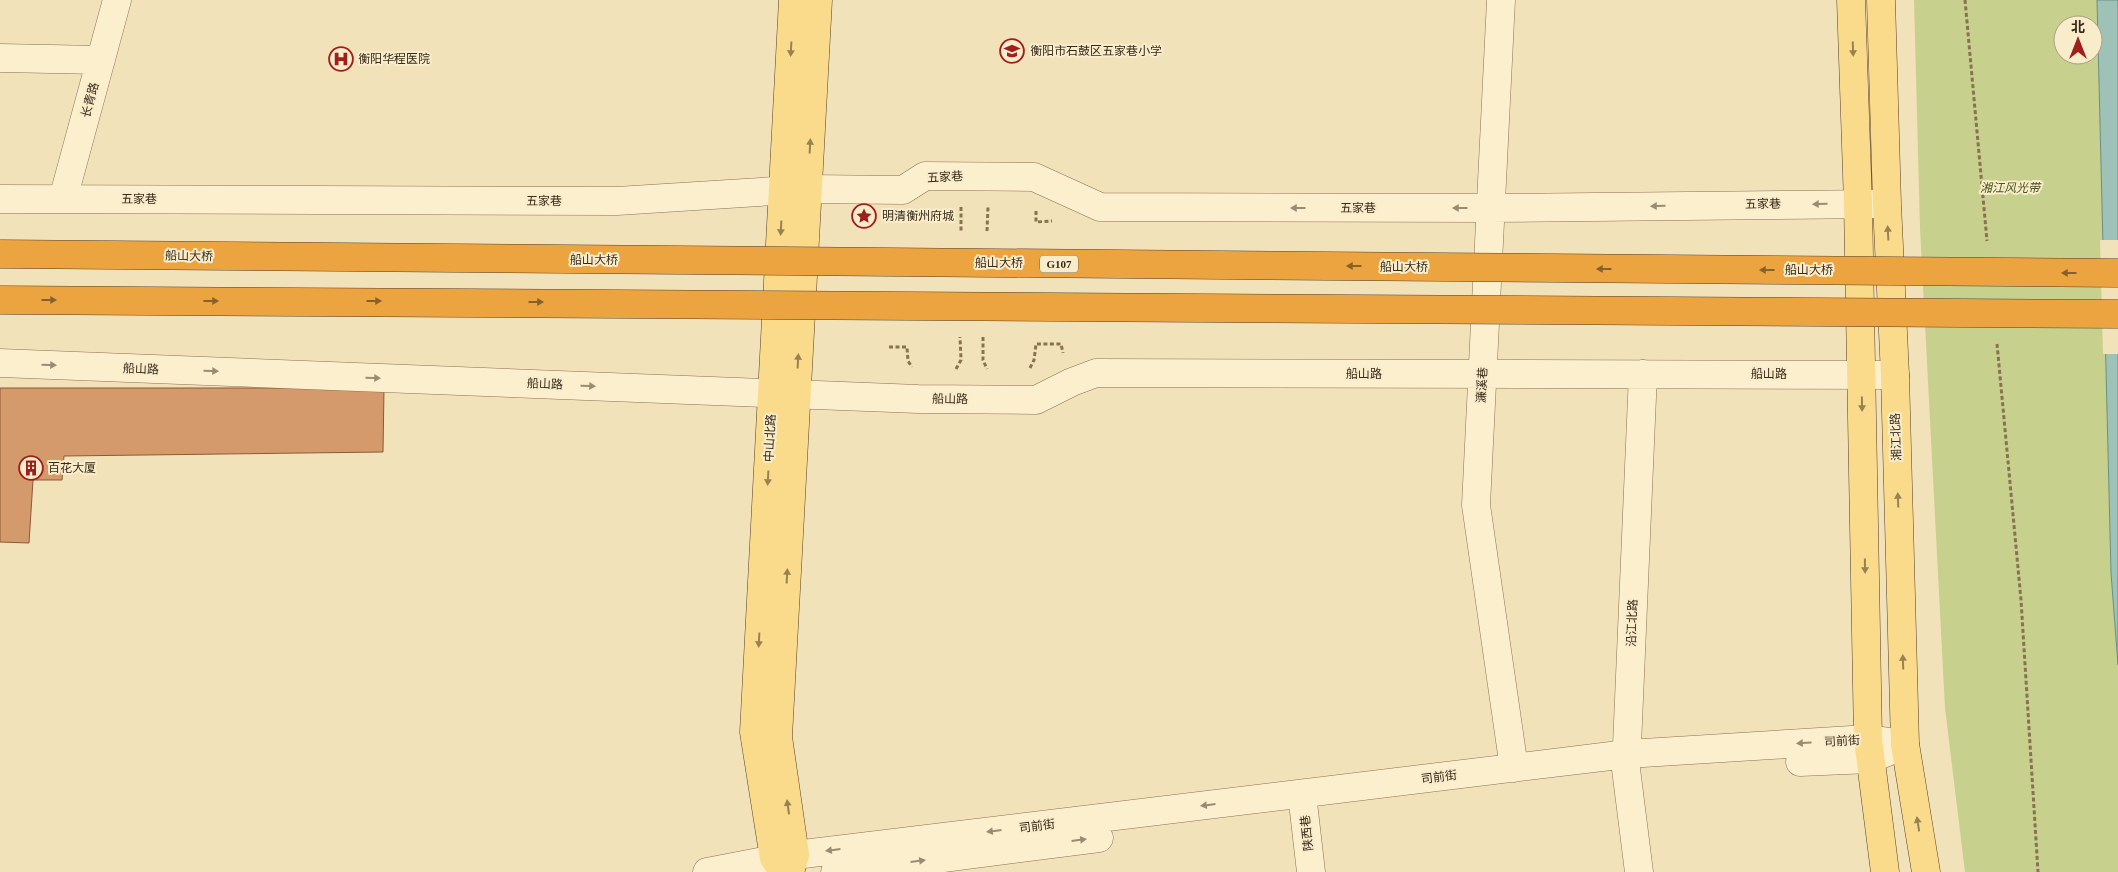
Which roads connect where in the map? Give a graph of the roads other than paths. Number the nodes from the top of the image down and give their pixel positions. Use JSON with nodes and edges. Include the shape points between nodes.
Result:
{"nodes":[{"id":1,"x":117,"y":0,"type":"edge"},
{"id":2,"x":794,"y":0,"type":"edge"},
{"id":3,"x":818,"y":0,"type":"edge"},
{"id":4,"x":1501,"y":0,"type":"edge"},
{"id":5,"x":1852,"y":0,"type":"edge"},
{"id":6,"x":1881,"y":0,"type":"edge"},
{"id":7,"x":0,"y":58,"type":"edge"},
{"id":8,"x":101,"y":60,"type":"junction"},
{"id":9,"x":795,"y":190,"type":"junction"},
{"id":10,"x":0,"y":199,"type":"edge"},
{"id":11,"x":62,"y":199,"type":"junction"},
{"id":12,"x":1858,"y":203,"type":"junction"},
{"id":13,"x":1887,"y":204,"type":"junction"},
{"id":14,"x":1490,"y":208,"type":"junction"},
{"id":15,"x":0,"y":254,"type":"edge"},
{"id":16,"x":2118,"y":273,"type":"edge"},
{"id":17,"x":0,"y":300,"type":"edge"},
{"id":18,"x":2118,"y":314,"type":"edge"},
{"id":19,"x":0,"y":363,"type":"edge"},
{"id":20,"x":1482,"y":374,"type":"junction"},
{"id":21,"x":1643,"y":374,"type":"junction"},
{"id":22,"x":1861,"y":374,"type":"junction"},
{"id":23,"x":1895,"y":375,"type":"junction"},
{"id":24,"x":784,"y":394,"type":"junction"},
{"id":25,"x":1905,"y":744,"type":"junction"},
{"id":26,"x":1869,"y":749,"type":"junction"},
{"id":27,"x":1626,"y":761,"type":"junction"},
{"id":28,"x":1514,"y":768,"type":"junction"},
{"id":29,"x":1303,"y":802,"type":"junction"},
{"id":30,"x":786,"y":864,"type":"edge"},
{"id":31,"x":707,"y":872,"type":"edge"},
{"id":32,"x":834,"y":872,"type":"edge"},
{"id":33,"x":1311,"y":872,"type":"edge"},
{"id":34,"x":1640,"y":872,"type":"edge"},
{"id":35,"x":1886,"y":872,"type":"edge"},
{"id":36,"x":1926,"y":872,"type":"edge"}],
"edges":[{"from":1,"to":8,"type":"street","name":"长青路"},
{"from":2,"to":9,"type":"main road","name":"中山北路","one_way":true},
{"from":9,"to":3,"type":"main road","name":"中山北路","one_way":true},
{"from":4,"to":14,"type":"street","name":"濂溪巷"},
{"from":5,"to":12,"type":"main road","one_way":true},
{"from":6,"to":13,"type":"main road","name":"湘江北路"},
{"from":7,"to":8,"type":"street"},
{"from":8,"to":11,"type":"street","name":"长青路"},
{"from":9,"to":11,"type":"street","name":"五家巷","via":[[617,201]]},
{"from":14,"to":9,"type":"street","name":"五家巷","one_way":true,"via":[[1100,208],[1034,176],[925,176],[902,190]]},
{"from":9,"to":24,"type":"main road","name":"中山北路"},
{"from":10,"to":11,"type":"street","name":"五家巷"},
{"from":12,"to":13,"type":"street","name":"五家巷"},
{"from":12,"to":14,"type":"street","name":"五家巷","one_way":true},
{"from":12,"to":22,"type":"main road"},
{"from":23,"to":13,"type":"main road","name":"湘江北路","one_way":true},
{"from":14,"to":20,"type":"street","name":"濂溪巷"},
{"from":16,"to":15,"type":"highway","name":"船山大桥","number":"G107","one_way":true,"bridge":true},
{"from":17,"to":18,"type":"highway","one_way":true,"bridge":true},
{"from":19,"to":24,"type":"street","name":"船山路","one_way":true},
{"from":20,"to":21,"type":"street","name":"船山路"},
{"from":20,"to":24,"type":"street","name":"船山路","via":[[1096,373],[1036,400]]},
{"from":20,"to":28,"type":"street","name":"濂溪巷","via":[[1476,505]]},
{"from":21,"to":22,"type":"street","name":"船山路"},
{"from":21,"to":27,"type":"street","name":"沿江北路"},
{"from":22,"to":23,"type":"street","name":"船山路"},
{"from":22,"to":26,"type":"main road","one_way":true},
{"from":25,"to":23,"type":"main road","name":"湘江北路","one_way":true},
{"from":24,"to":30,"type":"main road","name":"中山北路","via":[[754,732]]},
{"from":25,"to":26,"type":"street","name":"司前街"},
{"from":36,"to":25,"type":"main road","name":"湘江北路","one_way":true},
{"from":26,"to":27,"type":"street","name":"司前街"},
{"from":26,"to":35,"type":"main road"},
{"from":27,"to":28,"type":"street","name":"司前街"},
{"from":27,"to":29,"type":"street","name":"司前街"},
{"from":27,"to":34,"type":"street","name":"沿江北路"},
{"from":28,"to":29,"type":"street","name":"司前街"},
{"from":29,"to":30,"type":"street","name":"司前街","one_way":true},
{"from":32,"to":29,"type":"street","name":"司前街","one_way":true},
{"from":29,"to":33,"type":"street","name":"陕西巷"},
{"from":30,"to":31,"type":"street","name":"司前街"}]}
